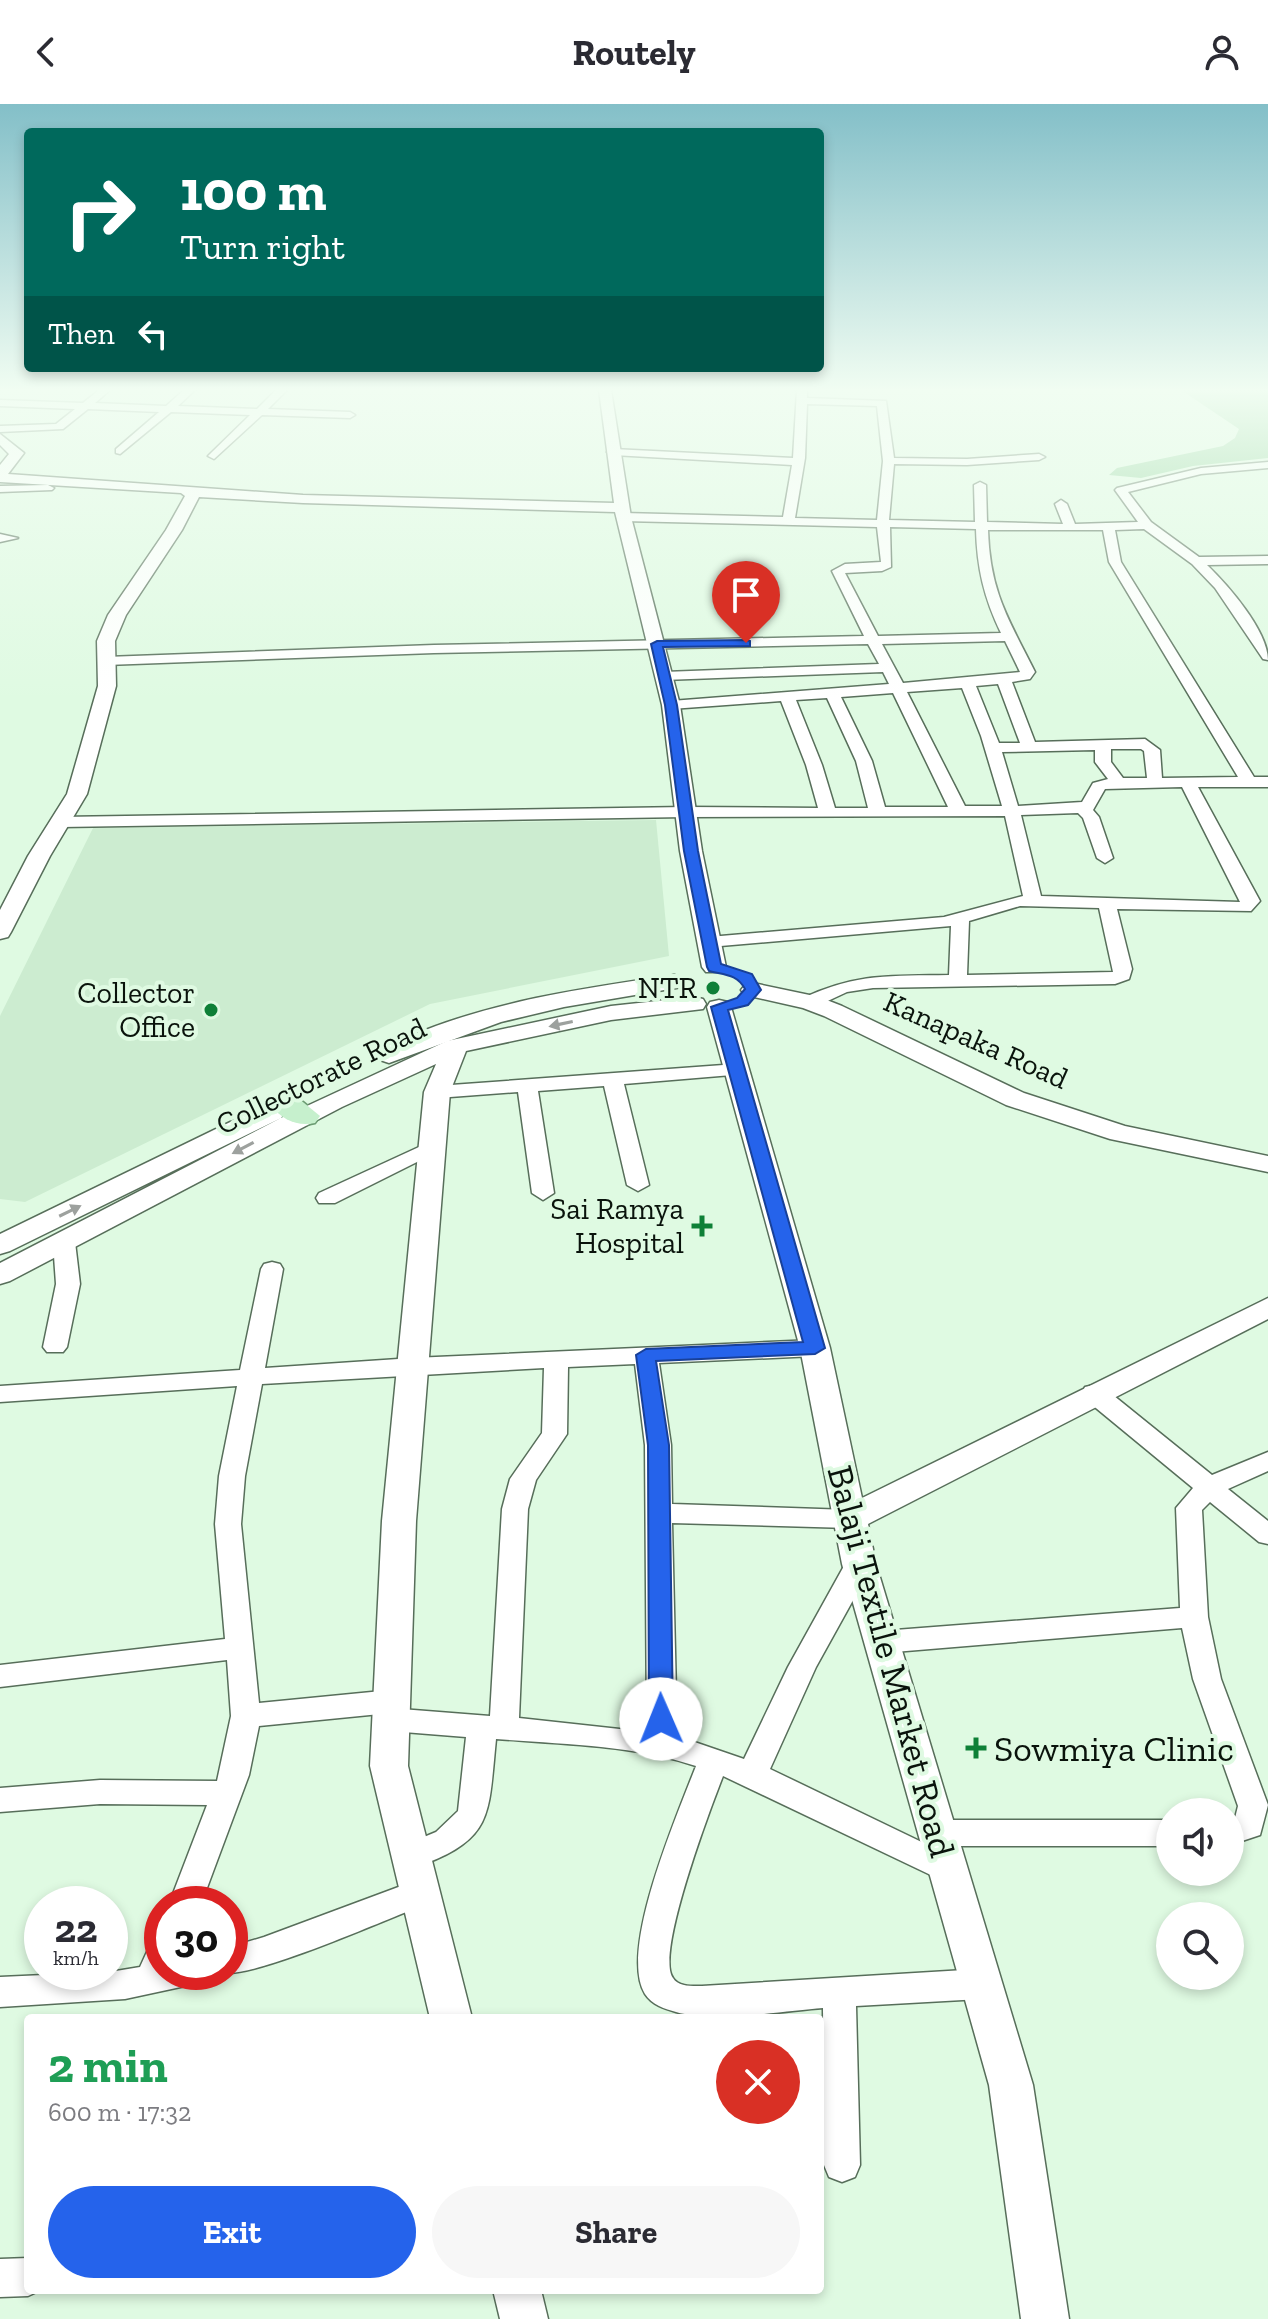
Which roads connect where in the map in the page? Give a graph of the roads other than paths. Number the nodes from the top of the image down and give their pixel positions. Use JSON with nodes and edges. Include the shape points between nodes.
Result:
{"nodes":[{"id":1,"x":193,"y":493,"type":"edge"},
{"id":2,"x":214,"y":493,"type":"edge"},
{"id":3,"x":620,"y":493,"type":"edge"},
{"id":4,"x":793,"y":493,"type":"edge"},
{"id":5,"x":886,"y":493,"type":"edge"},
{"id":6,"x":980,"y":493,"type":"edge"},
{"id":7,"x":1124,"y":493,"type":"edge"},
{"id":8,"x":1061,"y":504,"type":"dead end"},
{"id":9,"x":623,"y":512,"type":"junction"},
{"id":10,"x":789,"y":520,"type":"junction"},
{"id":11,"x":883,"y":523,"type":"junction"},
{"id":12,"x":980,"y":525,"type":"junction"},
{"id":13,"x":1147,"y":525,"type":"junction"},
{"id":14,"x":1067,"y":528,"type":"junction"},
{"id":15,"x":1109,"y":528,"type":"junction"},
{"id":16,"x":1268,"y":560,"type":"edge"},
{"id":17,"x":1196,"y":561,"type":"junction"},
{"id":18,"x":1011,"y":637,"type":"junction"},
{"id":19,"x":872,"y":642,"type":"junction"},
{"id":20,"x":657,"y":644,"type":"junction"},
{"id":21,"x":1268,"y":656,"type":"edge"},
{"id":22,"x":106,"y":661,"type":"junction"},
{"id":23,"x":888,"y":668,"type":"junction"},
{"id":24,"x":664,"y":676,"type":"junction"},
{"id":25,"x":1004,"y":680,"type":"junction"},
{"id":26,"x":967,"y":683,"type":"junction"},
{"id":27,"x":900,"y":688,"type":"junction"},
{"id":28,"x":832,"y":693,"type":"junction"},
{"id":29,"x":787,"y":697,"type":"junction"},
{"id":30,"x":671,"y":705,"type":"junction"},
{"id":31,"x":1103,"y":744,"type":"junction"},
{"id":32,"x":1029,"y":746,"type":"junction"},
{"id":33,"x":993,"y":748,"type":"junction"},
{"id":34,"x":1118,"y":782,"type":"junction"},
{"id":35,"x":1249,"y":782,"type":"junction"},
{"id":36,"x":1268,"y":782,"type":"edge"},
{"id":37,"x":1155,"y":783,"type":"junction"},
{"id":38,"x":1188,"y":783,"type":"junction"},
{"id":39,"x":1083,"y":808,"type":"junction"},
{"id":40,"x":1013,"y":811,"type":"junction"},
{"id":41,"x":686,"y":812,"type":"junction"},
{"id":42,"x":959,"y":812,"type":"junction"},
{"id":43,"x":828,"y":813,"type":"junction"},
{"id":44,"x":878,"y":813,"type":"junction"},
{"id":45,"x":61,"y":822,"type":"junction"},
{"id":46,"x":1105,"y":858,"type":"dead end"},
{"id":47,"x":1033,"y":901,"type":"junction"},
{"id":48,"x":1107,"y":903,"type":"junction"},
{"id":49,"x":960,"y":919,"type":"junction"},
{"id":50,"x":0,"y":932,"type":"edge"},
{"id":51,"x":709,"y":942,"type":"junction"},
{"id":52,"x":714,"y":967,"type":"junction"},
{"id":53,"x":958,"y":981,"type":"junction"},
{"id":54,"x":674,"y":982,"type":"junction"},
{"id":55,"x":753,"y":990,"type":"junction"},
{"id":56,"x":810,"y":1002,"type":"junction"},
{"id":57,"x":602,"y":1004,"type":"junction"},
{"id":58,"x":706,"y":1006,"type":"junction"},
{"id":59,"x":456,"y":1046,"type":"junction"},
{"id":60,"x":737,"y":1070,"type":"junction"},
{"id":61,"x":613,"y":1079,"type":"junction"},
{"id":62,"x":527,"y":1086,"type":"junction"},
{"id":63,"x":437,"y":1092,"type":"junction"},
{"id":64,"x":295,"y":1111,"type":"junction"},
{"id":65,"x":432,"y":1147,"type":"junction"},
{"id":66,"x":1268,"y":1164,"type":"edge"},
{"id":67,"x":638,"y":1185,"type":"dead end"},
{"id":68,"x":543,"y":1193,"type":"dead end"},
{"id":69,"x":327,"y":1198,"type":"dead end"},
{"id":70,"x":64,"y":1242,"type":"junction"},
{"id":71,"x":0,"y":1245,"type":"edge"},
{"id":72,"x":272,"y":1269,"type":"dead end"},
{"id":73,"x":0,"y":1275,"type":"edge"},
{"id":74,"x":1268,"y":1308,"type":"edge"},
{"id":75,"x":55,"y":1347,"type":"dead end"},
{"id":76,"x":815,"y":1348,"type":"junction"},
{"id":77,"x":646,"y":1355,"type":"junction"},
{"id":78,"x":556,"y":1360,"type":"junction"},
{"id":79,"x":413,"y":1366,"type":"junction"},
{"id":80,"x":254,"y":1376,"type":"junction"},
{"id":81,"x":1094,"y":1393,"type":"junction"},
{"id":82,"x":0,"y":1394,"type":"edge"},
{"id":83,"x":1268,"y":1461,"type":"edge"},
{"id":84,"x":1209,"y":1487,"type":"junction"},
{"id":85,"x":658,"y":1513,"type":"junction"},
{"id":86,"x":849,"y":1519,"type":"junction"},
{"id":87,"x":1268,"y":1535,"type":"edge"},
{"id":88,"x":859,"y":1564,"type":"junction"},
{"id":89,"x":1194,"y":1617,"type":"junction"},
{"id":90,"x":882,"y":1642,"type":"junction"},
{"id":91,"x":242,"y":1648,"type":"junction"},
{"id":92,"x":0,"y":1676,"type":"edge"},
{"id":93,"x":391,"y":1711,"type":"junction"},
{"id":94,"x":246,"y":1716,"type":"junction"},
{"id":95,"x":493,"y":1728,"type":"junction"},
{"id":96,"x":662,"y":1746,"type":"junction"},
{"id":97,"x":714,"y":1759,"type":"junction"},
{"id":98,"x":753,"y":1774,"type":"junction"},
{"id":99,"x":227,"y":1793,"type":"junction"},
{"id":100,"x":0,"y":1800,"type":"edge"},
{"id":101,"x":1244,"y":1828,"type":"edge"},
{"id":102,"x":939,"y":1833,"type":"junction"},
{"id":103,"x":1156,"y":1833,"type":"edge"},
{"id":104,"x":411,"y":1856,"type":"junction"},
{"id":105,"x":948,"y":1869,"type":"junction"},
{"id":106,"x":192,"y":1886,"type":"edge"},
{"id":107,"x":420,"y":1892,"type":"junction"},
{"id":108,"x":248,"y":1956,"type":"edge"},
{"id":109,"x":144,"y":1970,"type":"edge"},
{"id":110,"x":981,"y":1984,"type":"junction"},
{"id":111,"x":0,"y":1992,"type":"edge"},
{"id":112,"x":839,"y":1993,"type":"junction"},
{"id":113,"x":450,"y":2014,"type":"edge"},
{"id":114,"x":842,"y":2165,"type":"dead end"},
{"id":115,"x":24,"y":2277,"type":"edge"},
{"id":116,"x":0,"y":2278,"type":"edge"},
{"id":117,"x":518,"y":2294,"type":"edge"},
{"id":118,"x":524,"y":2319,"type":"edge"},
{"id":119,"x":1045,"y":2319,"type":"edge"}],
"edges":[{"from":1,"to":22,"type":"street","via":[[191,504],[117,615],[106,641]]},
{"from":2,"to":9,"type":"street"},
{"from":3,"to":9,"type":"street"},
{"from":4,"to":10,"type":"street"},
{"from":5,"to":11,"type":"street"},
{"from":6,"to":12,"type":"street"},
{"from":7,"to":13,"type":"street"},
{"from":8,"to":14,"type":"street"},
{"from":9,"to":10,"type":"street"},
{"from":9,"to":20,"type":"street"},
{"from":10,"to":11,"type":"street"},
{"from":11,"to":12,"type":"street"},
{"from":11,"to":19,"type":"street","via":[[887,565],[838,571]]},
{"from":12,"to":14,"type":"street"},
{"from":12,"to":18,"type":"street","via":[[986,579]]},
{"from":13,"to":15,"type":"street"},
{"from":13,"to":17,"type":"street"},
{"from":14,"to":15,"type":"street"},
{"from":15,"to":35,"type":"street","via":[[1115,562]]},
{"from":16,"to":17,"type":"street"},
{"from":17,"to":21,"type":"street","via":[[1239,611]]},
{"from":18,"to":19,"type":"street"},
{"from":18,"to":25,"type":"street","via":[[1028,672]]},
{"from":19,"to":20,"type":"street"},
{"from":19,"to":23,"type":"street"},
{"from":20,"to":22,"type":"street"},
{"from":20,"to":24,"type":"street"},
{"from":22,"to":45,"type":"street","via":[[99,720],[77,794]]},
{"from":23,"to":24,"type":"street"},
{"from":23,"to":27,"type":"street"},
{"from":24,"to":30,"type":"street"},
{"from":25,"to":26,"type":"street"},
{"from":25,"to":32,"type":"street"},
{"from":26,"to":27,"type":"street"},
{"from":26,"to":33,"type":"street"},
{"from":27,"to":28,"type":"street"},
{"from":27,"to":42,"type":"street"},
{"from":28,"to":29,"type":"street"},
{"from":28,"to":44,"type":"street","via":[[864,761]]},
{"from":29,"to":30,"type":"street"},
{"from":29,"to":43,"type":"street"},
{"from":30,"to":41,"type":"street"},
{"from":31,"to":32,"type":"street"},
{"from":31,"to":34,"type":"street","via":[[1103,762]]},
{"from":31,"to":37,"type":"street","via":[[1150,747]]},
{"from":32,"to":33,"type":"street"},
{"from":33,"to":40,"type":"street"},
{"from":34,"to":37,"type":"street"},
{"from":34,"to":39,"type":"street","via":[[1099,786]]},
{"from":35,"to":36,"type":"street"},
{"from":35,"to":38,"type":"street"},
{"from":37,"to":38,"type":"street"},
{"from":38,"to":48,"type":"street","via":[[1249,904],[1236,908]]},
{"from":39,"to":40,"type":"street"},
{"from":39,"to":46,"type":"street"},
{"from":40,"to":42,"type":"street"},
{"from":40,"to":47,"type":"street"},
{"from":41,"to":43,"type":"street"},
{"from":41,"to":45,"type":"street"},
{"from":41,"to":51,"type":"street"},
{"from":42,"to":44,"type":"street"},
{"from":43,"to":44,"type":"street"},
{"from":45,"to":50,"type":"street"},
{"from":47,"to":48,"type":"street"},
{"from":47,"to":49,"type":"street"},
{"from":48,"to":53,"type":"street","via":[[1122,975],[1103,980]]},
{"from":49,"to":51,"type":"street"},
{"from":49,"to":53,"type":"street"},
{"from":51,"to":52,"type":"street"},
{"from":52,"to":54,"type":"street","name":"Collectorate Road","via":[[690,971]]},
{"from":52,"to":55,"type":"street","via":[[747,977]]},
{"from":53,"to":56,"type":"street","via":[[858,983]]},
{"from":54,"to":57,"type":"street","name":"Collectorate Road"},
{"from":54,"to":58,"type":"street","via":[[677,994]]},
{"from":55,"to":56,"type":"street","name":"Kanapaka Road"},
{"from":55,"to":58,"type":"street","name":"Collectorate Road","via":[[742,1001]]},
{"from":56,"to":66,"type":"street","name":"Kanapaka Road","via":[[1015,1099],[1119,1133]]},
{"from":57,"to":58,"type":"street","name":"Collectorate Road"},
{"from":57,"to":59,"type":"street","name":"Collectorate Road","one_way":true},
{"from":57,"to":64,"type":"street","name":"Collectorate Road","via":[[532,1006],[434,1033]]},
{"from":58,"to":60,"type":"street","name":"Balaji Textile Market Road"},
{"from":59,"to":63,"type":"street"},
{"from":59,"to":64,"type":"street","name":"Collectorate Road"},
{"from":60,"to":61,"type":"street"},
{"from":60,"to":76,"type":"street","name":"Balaji Textile Market Road"},
{"from":61,"to":62,"type":"street"},
{"from":61,"to":67,"type":"street"},
{"from":62,"to":63,"type":"street"},
{"from":62,"to":68,"type":"street"},
{"from":63,"to":65,"type":"street"},
{"from":64,"to":70,"type":"street","name":"Collectorate Road","one_way":true},
{"from":71,"to":64,"type":"street","name":"Collectorate Road","one_way":true},
{"from":65,"to":69,"type":"street"},
{"from":65,"to":79,"type":"street"},
{"from":70,"to":73,"type":"street","name":"Collectorate Road"},
{"from":70,"to":75,"type":"street","via":[[68,1284]]},
{"from":72,"to":80,"type":"street"},
{"from":74,"to":81,"type":"street"},
{"from":76,"to":77,"type":"street"},
{"from":76,"to":86,"type":"street","name":"Balaji Textile Market Road"},
{"from":77,"to":78,"type":"street"},
{"from":77,"to":85,"type":"street","via":[[658,1445]]},
{"from":78,"to":79,"type":"street"},
{"from":78,"to":95,"type":"street","via":[[554,1434],[523,1479],[515,1509]]},
{"from":79,"to":80,"type":"street"},
{"from":79,"to":93,"type":"street","via":[[399,1521]]},
{"from":80,"to":82,"type":"street"},
{"from":80,"to":91,"type":"street","via":[[232,1476],[228,1524]]},
{"from":81,"to":84,"type":"street"},
{"from":81,"to":86,"type":"street"},
{"from":83,"to":84,"type":"street"},
{"from":84,"to":87,"type":"street"},
{"from":84,"to":89,"type":"street","via":[[1189,1508]]},
{"from":85,"to":86,"type":"street"},
{"from":85,"to":96,"type":"street"},
{"from":86,"to":88,"type":"street","name":"Balaji Textile Market Road"},
{"from":88,"to":90,"type":"street","name":"Balaji Textile Market Road"},
{"from":88,"to":98,"type":"street","via":[[815,1639]]},
{"from":89,"to":90,"type":"street"},
{"from":89,"to":101,"type":"street","via":[[1207,1679],[1253,1806],[1249,1826]]},
{"from":90,"to":102,"type":"street","name":"Balaji Textile Market Road"},
{"from":91,"to":92,"type":"street"},
{"from":91,"to":94,"type":"street"},
{"from":93,"to":94,"type":"street"},
{"from":93,"to":95,"type":"street"},
{"from":93,"to":104,"type":"street","via":[[389,1766]]},
{"from":94,"to":99,"type":"street"},
{"from":95,"to":96,"type":"street"},
{"from":95,"to":104,"type":"street","via":[[466,1826],[443,1844]]},
{"from":96,"to":97,"type":"street"},
{"from":97,"to":98,"type":"street"},
{"from":97,"to":112,"type":"street","via":[[666,1894],[653,1952],[657,1985],[667,1994],[702,2001]]},
{"from":98,"to":105,"type":"street"},
{"from":99,"to":100,"type":"street","via":[[100,1792]]},
{"from":99,"to":106,"type":"street"},
{"from":102,"to":103,"type":"street"},
{"from":102,"to":105,"type":"street","name":"Balaji Textile Market Road"},
{"from":104,"to":107,"type":"street"},
{"from":105,"to":110,"type":"street","name":"Balaji Textile Market Road"},
{"from":107,"to":108,"type":"street"},
{"from":107,"to":113,"type":"street"},
{"from":109,"to":111,"type":"street","via":[[77,1989]]},
{"from":110,"to":112,"type":"street"},
{"from":110,"to":119,"type":"street","name":"Balaji Textile Market Road","via":[[1011,2085]]},
{"from":112,"to":114,"type":"street"},
{"from":115,"to":116,"type":"street"},
{"from":117,"to":118,"type":"street"}]}
